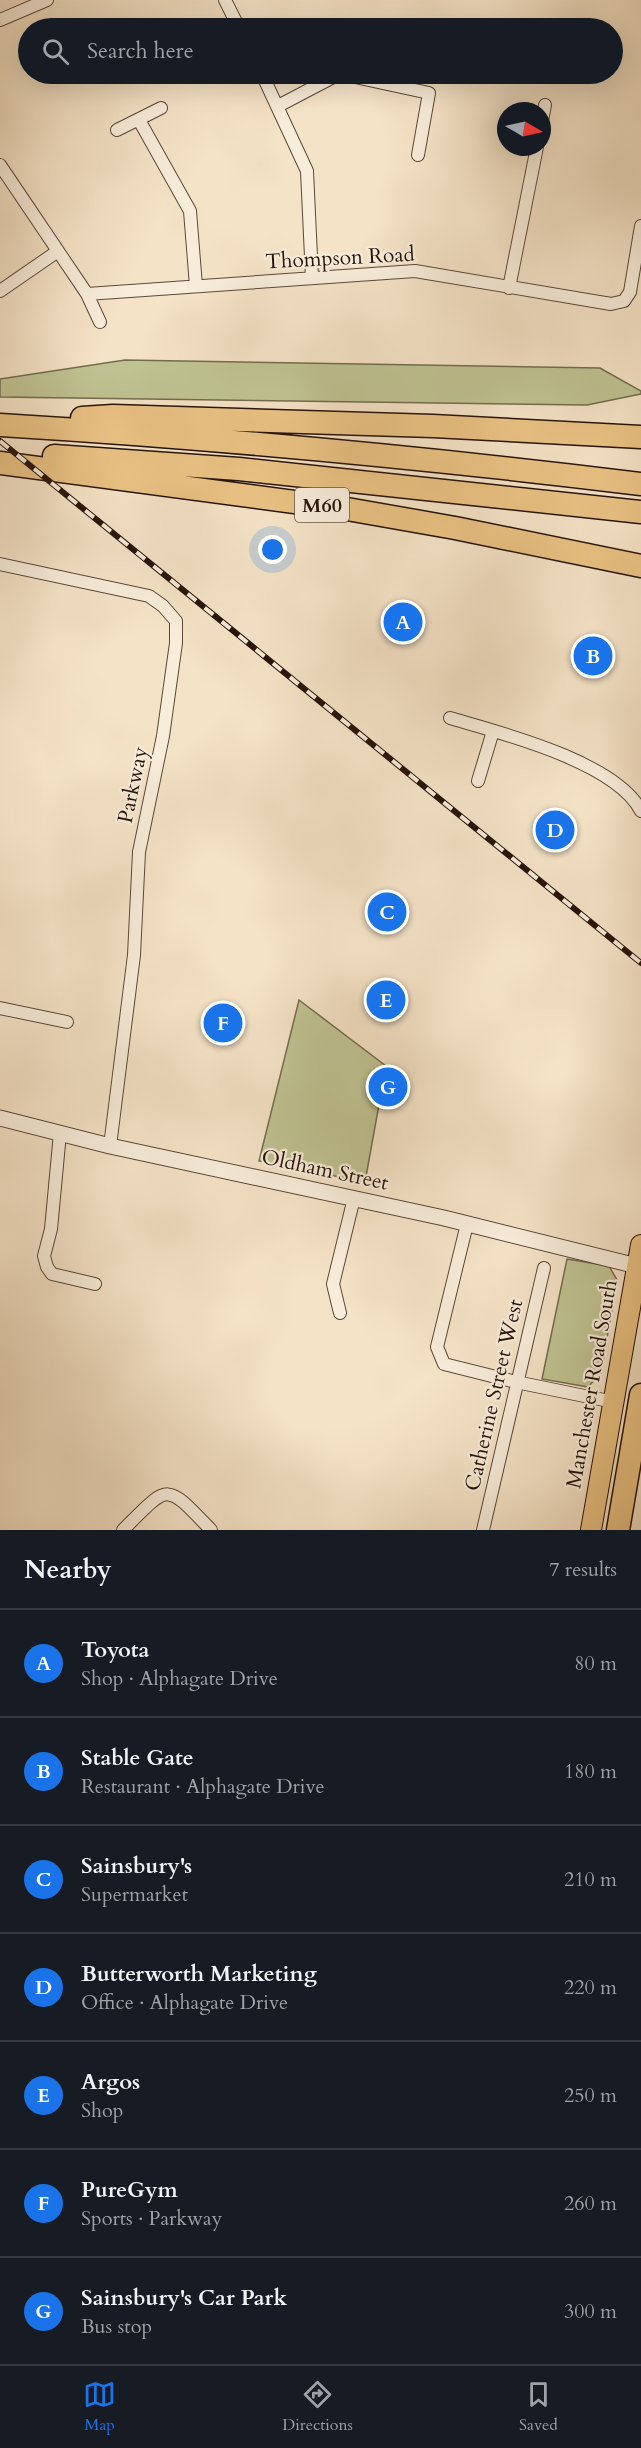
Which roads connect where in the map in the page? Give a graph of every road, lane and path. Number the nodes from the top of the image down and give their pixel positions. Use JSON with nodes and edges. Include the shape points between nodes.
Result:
{"nodes":[{"id":1,"x":47,"y":0,"type":"edge"},
{"id":2,"x":225,"y":0,"type":"edge"},
{"id":3,"x":234,"y":18,"type":"edge"},
{"id":4,"x":0,"y":20,"type":"edge"},
{"id":5,"x":267,"y":84,"type":"edge"},
{"id":6,"x":321,"y":84,"type":"edge"},
{"id":7,"x":387,"y":84,"type":"edge"},
{"id":8,"x":278,"y":106,"type":"junction"},
{"id":9,"x":161,"y":108,"type":"dead end"},
{"id":10,"x":139,"y":120,"type":"junction"},
{"id":11,"x":117,"y":130,"type":"dead end"},
{"id":12,"x":418,"y":155,"type":"dead end"},
{"id":13,"x":535,"y":156,"type":"edge"},
{"id":14,"x":0,"y":165,"type":"edge"},
{"id":15,"x":641,"y":226,"type":"edge"},
{"id":16,"x":58,"y":251,"type":"junction"},
{"id":17,"x":312,"y":278,"type":"junction"},
{"id":18,"x":196,"y":286,"type":"junction"},
{"id":19,"x":509,"y":288,"type":"junction"},
{"id":20,"x":0,"y":291,"type":"edge"},
{"id":21,"x":87,"y":294,"type":"junction"},
{"id":22,"x":100,"y":322,"type":"dead end"},
{"id":23,"x":0,"y":425,"type":"edge"},
{"id":24,"x":638,"y":438,"type":"edge"},
{"id":25,"x":0,"y":453,"type":"edge"},
{"id":26,"x":0,"y":463,"type":"edge"},
{"id":27,"x":641,"y":484,"type":"edge"},
{"id":28,"x":641,"y":512,"type":"edge"},
{"id":29,"x":0,"y":564,"type":"edge"},
{"id":30,"x":641,"y":566,"type":"edge"},
{"id":31,"x":450,"y":718,"type":"dead end"},
{"id":32,"x":494,"y":731,"type":"junction"},
{"id":33,"x":478,"y":781,"type":"dead end"},
{"id":34,"x":641,"y":811,"type":"edge"},
{"id":35,"x":0,"y":1008,"type":"edge"},
{"id":36,"x":67,"y":1022,"type":"dead end"},
{"id":37,"x":0,"y":1118,"type":"edge"},
{"id":38,"x":60,"y":1133,"type":"junction"},
{"id":39,"x":110,"y":1146,"type":"junction"},
{"id":40,"x":354,"y":1198,"type":"junction"},
{"id":41,"x":467,"y":1224,"type":"junction"},
{"id":42,"x":641,"y":1245,"type":"edge"},
{"id":43,"x":639,"y":1266,"type":"edge"},
{"id":44,"x":544,"y":1268,"type":"dead end"},
{"id":45,"x":95,"y":1284,"type":"dead end"},
{"id":46,"x":340,"y":1313,"type":"dead end"},
{"id":47,"x":516,"y":1382,"type":"junction"},
{"id":48,"x":641,"y":1395,"type":"edge"},
{"id":49,"x":614,"y":1402,"type":"junction"},
{"id":50,"x":123,"y":1530,"type":"edge"},
{"id":51,"x":211,"y":1530,"type":"edge"},
{"id":52,"x":483,"y":1530,"type":"edge"},
{"id":53,"x":591,"y":1530,"type":"edge"},
{"id":54,"x":618,"y":1530,"type":"edge"}],
"edges":[{"from":1,"to":4,"type":"street"},
{"from":2,"to":3,"type":"street"},
{"from":5,"to":8,"type":"street"},
{"from":6,"to":8,"type":"street"},
{"from":7,"to":12,"type":"street","via":[[429,93]]},
{"from":8,"to":17,"type":"street","via":[[307,171]]},
{"from":9,"to":10,"type":"street"},
{"from":10,"to":11,"type":"street"},
{"from":10,"to":18,"type":"street","via":[[190,211]]},
{"from":13,"to":19,"type":"street"},
{"from":14,"to":16,"type":"street"},
{"from":15,"to":19,"type":"street","name":"Thompson Road","via":[[630,292],[624,301],[611,304]]},
{"from":16,"to":20,"type":"street"},
{"from":16,"to":21,"type":"street"},
{"from":17,"to":18,"type":"street","name":"Thompson Road"},
{"from":17,"to":19,"type":"street","name":"Thompson Road","via":[[414,271]]},
{"from":18,"to":21,"type":"street","name":"Thompson Road"},
{"from":21,"to":22,"type":"street"},
{"from":23,"to":24,"type":"highway","via":[[113,416],[433,426]]},
{"from":23,"to":27,"type":"highway","via":[[415,458]]},
{"from":25,"to":28,"type":"highway","number":"M60","via":[[239,469]]},
{"from":26,"to":30,"type":"highway","number":"M60","via":[[347,509]]},
{"from":29,"to":39,"type":"street","name":"Parkway","via":[[149,596],[176,621],[163,736],[139,852],[134,955]]},
{"from":31,"to":32,"type":"street"},
{"from":32,"to":33,"type":"street"},
{"from":32,"to":34,"type":"street","via":[[591,768],[621,788]]},
{"from":35,"to":36,"type":"street"},
{"from":37,"to":38,"type":"street","name":"Oldham Street"},
{"from":38,"to":39,"type":"street","name":"Oldham Street"},
{"from":38,"to":45,"type":"street","via":[[51,1229],[44,1256],[46,1267],[52,1274]]},
{"from":39,"to":40,"type":"street","name":"Oldham Street"},
{"from":40,"to":41,"type":"street","name":"Oldham Street"},
{"from":40,"to":46,"type":"street","via":[[333,1284]]},
{"from":41,"to":43,"type":"street","name":"Oldham Street"},
{"from":41,"to":47,"type":"street","via":[[438,1347],[444,1364]]},
{"from":42,"to":43,"type":"main road","name":"Manchester Road South"},
{"from":43,"to":49,"type":"main road","name":"Manchester Road South"},
{"from":44,"to":47,"type":"street","name":"Catherine Street West"},
{"from":47,"to":49,"type":"street"},
{"from":47,"to":52,"type":"street","name":"Catherine Street West"},
{"from":48,"to":54,"type":"highway"},
{"from":49,"to":53,"type":"main road","name":"Manchester Road South"},
{"from":50,"to":51,"type":"street","via":[[158,1495],[167,1493],[180,1497]]}]}
